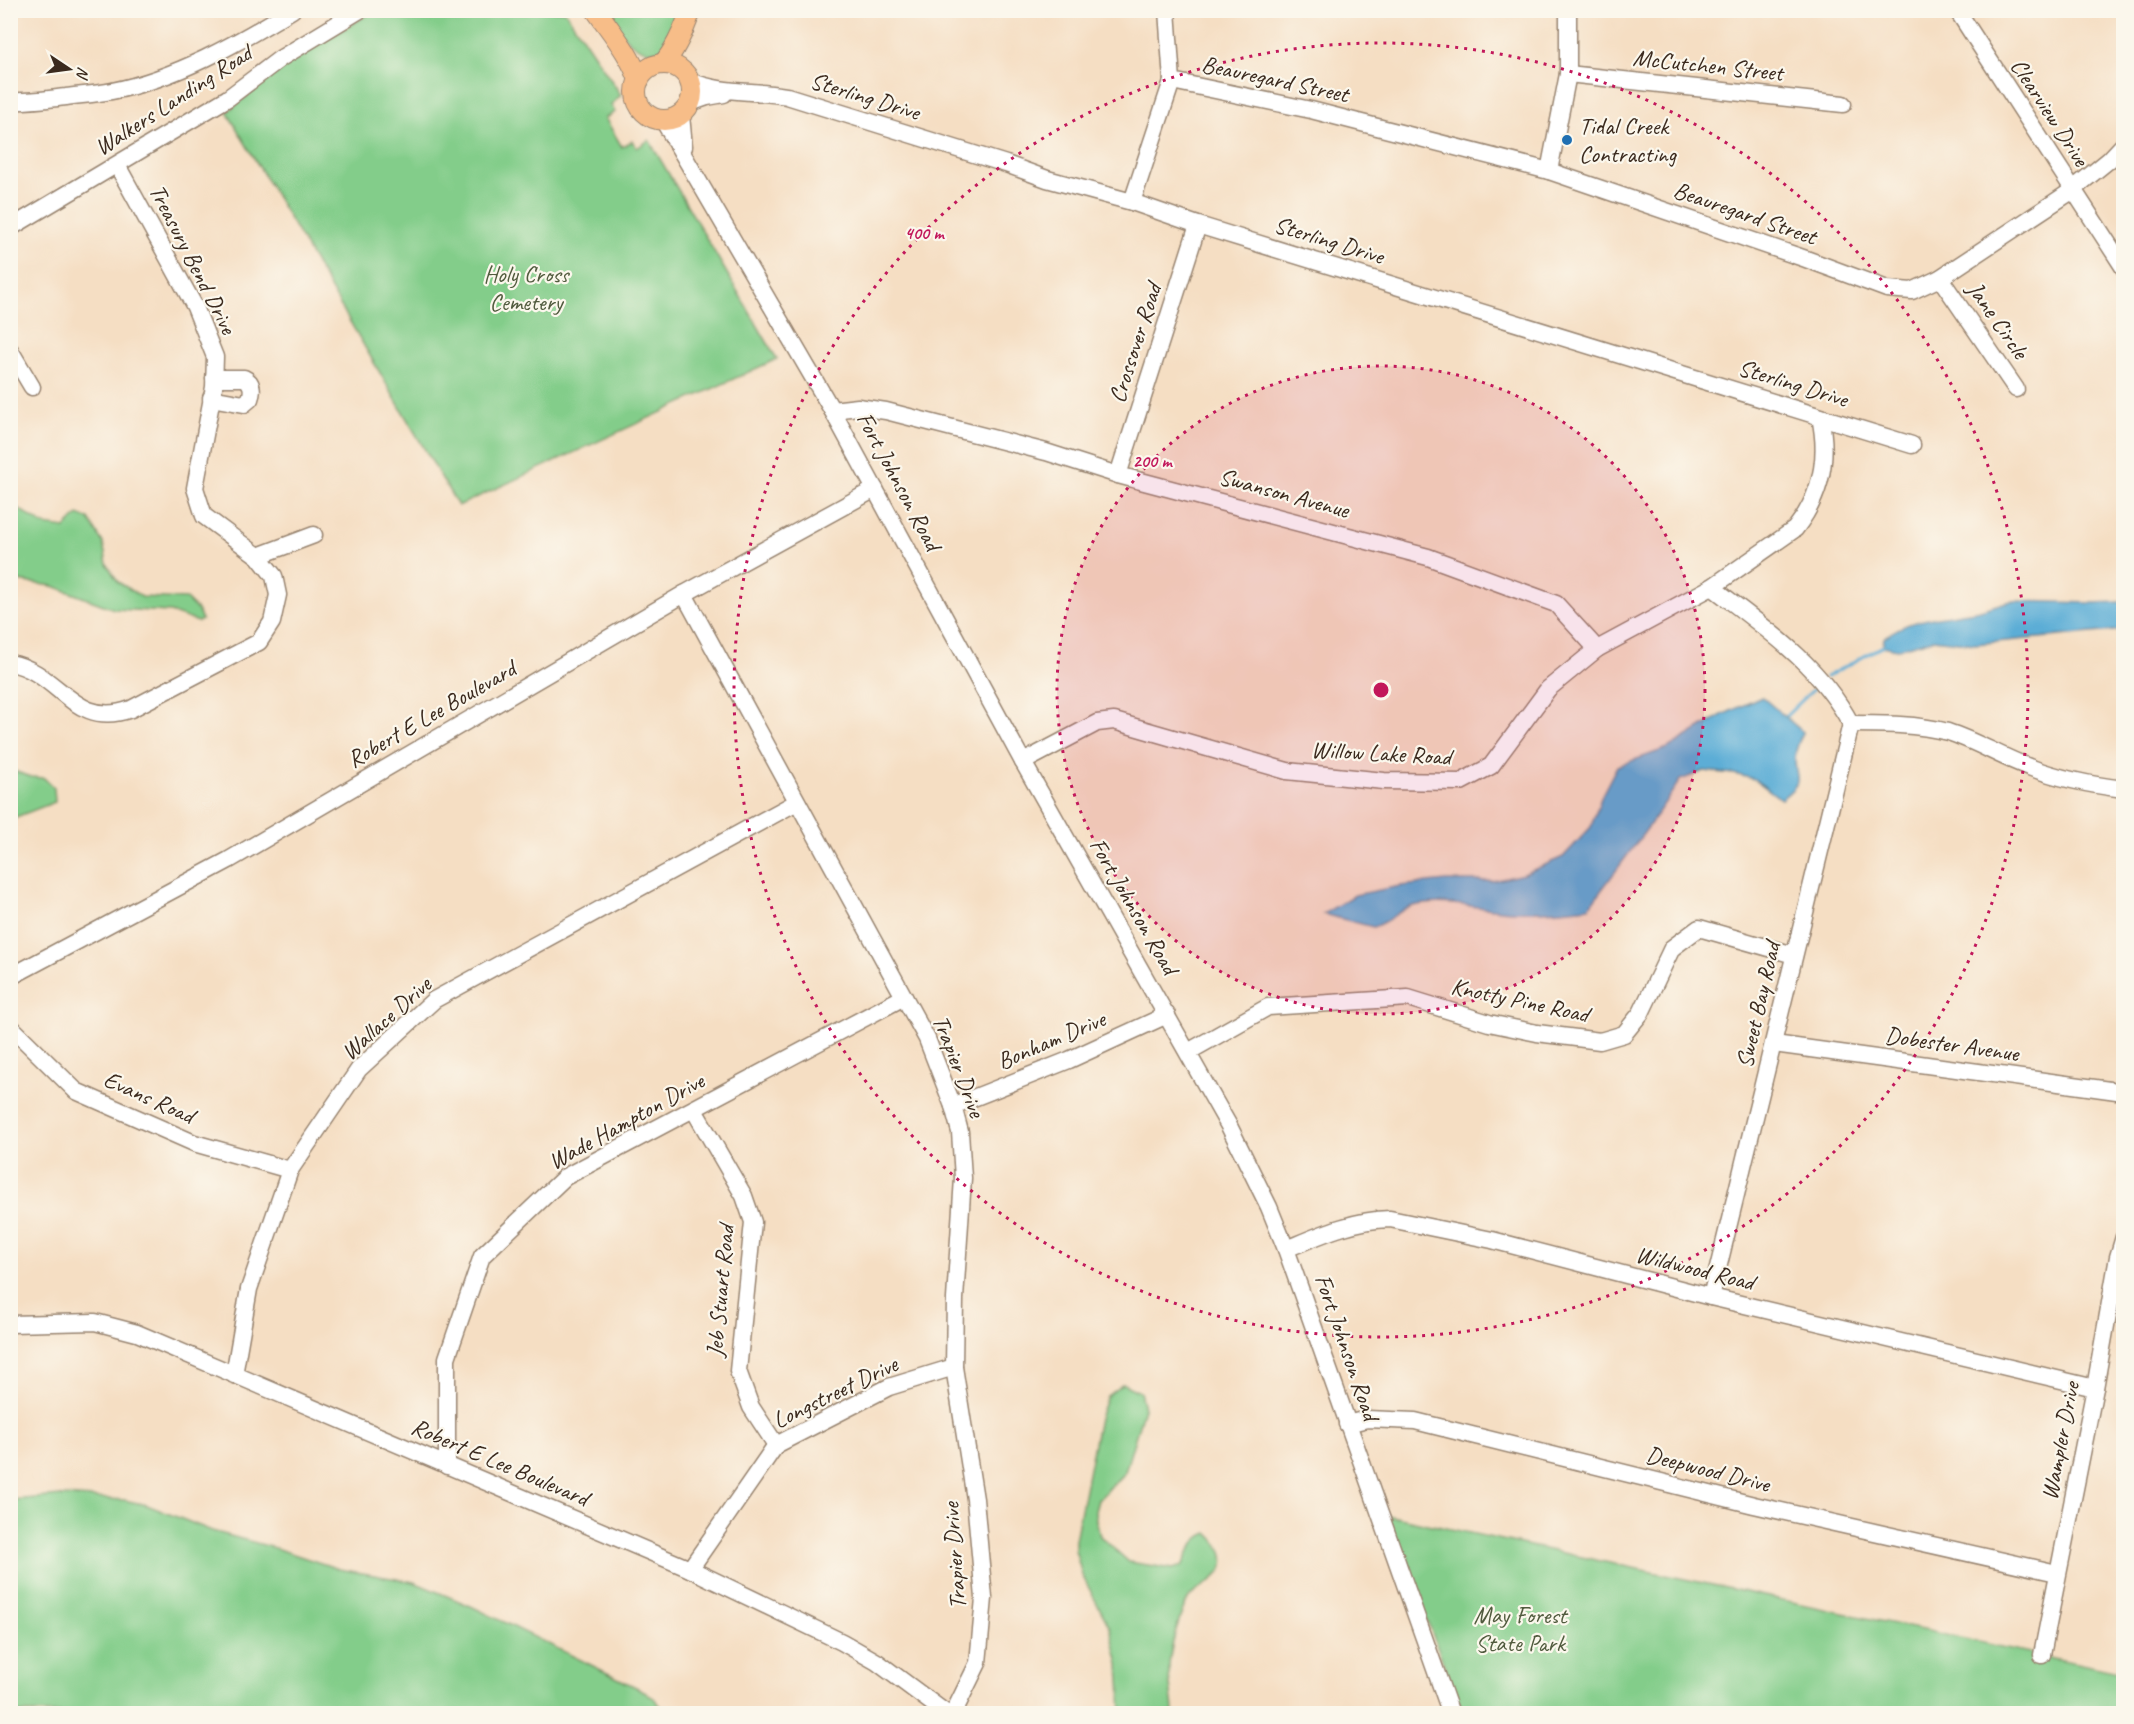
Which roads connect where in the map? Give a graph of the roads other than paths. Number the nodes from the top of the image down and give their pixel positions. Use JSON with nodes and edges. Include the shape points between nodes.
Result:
{"nodes":[{"id":1,"x":292,"y":10,"type":"edge"},
{"id":2,"x":360,"y":10,"type":"edge"},
{"id":3,"x":596,"y":10,"type":"edge"},
{"id":4,"x":691,"y":10,"type":"edge"},
{"id":5,"x":1167,"y":10,"type":"edge"},
{"id":6,"x":1568,"y":10,"type":"edge"},
{"id":7,"x":1957,"y":10,"type":"edge"},
{"id":8,"x":682,"y":33,"type":"junction"},
{"id":9,"x":620,"y":42,"type":"junction"},
{"id":10,"x":659,"y":65,"type":"junction"},
{"id":11,"x":1568,"y":74,"type":"junction"},
{"id":12,"x":687,"y":77,"type":"junction"},
{"id":13,"x":639,"y":80,"type":"junction"},
{"id":14,"x":1172,"y":81,"type":"junction"},
{"id":15,"x":730,"y":92,"type":"junction"},
{"id":16,"x":10,"y":101,"type":"edge"},
{"id":17,"x":1843,"y":104,"type":"dead end"},
{"id":18,"x":678,"y":113,"type":"junction"},
{"id":19,"x":2124,"y":144,"type":"edge"},
{"id":20,"x":117,"y":165,"type":"junction"},
{"id":21,"x":1549,"y":171,"type":"junction"},
{"id":22,"x":2072,"y":190,"type":"junction"},
{"id":23,"x":1132,"y":202,"type":"junction"},
{"id":24,"x":1198,"y":225,"type":"junction"},
{"id":25,"x":10,"y":228,"type":"edge"},
{"id":26,"x":2124,"y":268,"type":"edge"},
{"id":27,"x":1940,"y":278,"type":"junction"},
{"id":28,"x":10,"y":350,"type":"edge"},
{"id":29,"x":214,"y":378,"type":"junction"},
{"id":30,"x":32,"y":387,"type":"dead end"},
{"id":31,"x":2016,"y":389,"type":"dead end"},
{"id":32,"x":211,"y":398,"type":"junction"},
{"id":33,"x":832,"y":410,"type":"junction"},
{"id":34,"x":1820,"y":417,"type":"junction"},
{"id":35,"x":1912,"y":445,"type":"dead end"},
{"id":36,"x":1118,"y":475,"type":"junction"},
{"id":37,"x":875,"y":489,"type":"junction"},
{"id":38,"x":314,"y":535,"type":"dead end"},
{"id":39,"x":258,"y":556,"type":"junction"},
{"id":40,"x":1712,"y":587,"type":"junction"},
{"id":41,"x":684,"y":594,"type":"junction"},
{"id":42,"x":1597,"y":649,"type":"junction"},
{"id":43,"x":10,"y":663,"type":"edge"},
{"id":44,"x":1851,"y":724,"type":"junction"},
{"id":45,"x":1023,"y":762,"type":"junction"},
{"id":46,"x":2124,"y":789,"type":"edge"},
{"id":47,"x":797,"y":802,"type":"junction"},
{"id":48,"x":1794,"y":955,"type":"junction"},
{"id":49,"x":10,"y":977,"type":"edge"},
{"id":50,"x":904,"y":997,"type":"junction"},
{"id":51,"x":1167,"y":1015,"type":"junction"},
{"id":52,"x":10,"y":1026,"type":"edge"},
{"id":53,"x":1774,"y":1044,"type":"junction"},
{"id":54,"x":1188,"y":1052,"type":"junction"},
{"id":55,"x":2124,"y":1092,"type":"edge"},
{"id":56,"x":953,"y":1106,"type":"junction"},
{"id":57,"x":694,"y":1110,"type":"junction"},
{"id":58,"x":290,"y":1170,"type":"junction"},
{"id":59,"x":2124,"y":1237,"type":"edge"},
{"id":60,"x":1286,"y":1249,"type":"junction"},
{"id":61,"x":1711,"y":1297,"type":"junction"},
{"id":62,"x":10,"y":1324,"type":"edge"},
{"id":63,"x":954,"y":1367,"type":"junction"},
{"id":64,"x":234,"y":1375,"type":"junction"},
{"id":65,"x":2095,"y":1388,"type":"junction"},
{"id":66,"x":1347,"y":1424,"type":"junction"},
{"id":67,"x":776,"y":1445,"type":"junction"},
{"id":68,"x":447,"y":1466,"type":"junction"},
{"id":69,"x":690,"y":1569,"type":"junction"},
{"id":70,"x":2057,"y":1573,"type":"junction"},
{"id":71,"x":2042,"y":1655,"type":"dead end"},
{"id":72,"x":947,"y":1713,"type":"edge"},
{"id":73,"x":952,"y":1713,"type":"edge"},
{"id":74,"x":1452,"y":1713,"type":"edge"}],
"edges":[{"from":1,"to":16,"type":"street","via":[[192,65],[139,84],[112,92]]},
{"from":2,"to":20,"type":"street","name":"Walkers Landing Road","via":[[281,58],[228,98]]},
{"from":3,"to":9,"type":"main road"},
{"from":4,"to":8,"type":"main road"},
{"from":5,"to":14,"type":"street"},
{"from":6,"to":11,"type":"street"},
{"from":7,"to":22,"type":"street","name":"Clearview Drive"},
{"from":8,"to":10,"type":"main road","via":[[670,56]]},
{"from":8,"to":12,"type":"main road","via":[[680,56]]},
{"from":9,"to":10,"type":"main road","via":[[648,62]]},
{"from":9,"to":13,"type":"main road"},
{"from":10,"to":12,"type":"main road","via":[[678,68]]},
{"from":10,"to":13,"type":"main road"},
{"from":11,"to":17,"type":"street","name":"McCutchen Street"},
{"from":11,"to":21,"type":"street"},
{"from":12,"to":15,"type":"street","name":"Sterling Drive","via":[[701,86]]},
{"from":12,"to":18,"type":"main road","via":[[692,96]]},
{"from":13,"to":18,"type":"main road","via":[[641,108],[651,116]]},
{"from":14,"to":21,"type":"street","name":"Beauregard Street","via":[[1311,110]]},
{"from":14,"to":23,"type":"street"},
{"from":15,"to":18,"type":"street","name":"Sterling Drive","via":[[706,97]]},
{"from":15,"to":23,"type":"street","name":"Sterling Drive","via":[[787,96]]},
{"from":18,"to":33,"type":"street","name":"Fort Johnson Road","via":[[688,163]]},
{"from":19,"to":22,"type":"street","name":"Beauregard Street"},
{"from":20,"to":25,"type":"street","name":"Walkers Landing Road"},
{"from":20,"to":29,"type":"street","name":"Treasury Bend Drive","via":[[195,308],[215,357]]},
{"from":21,"to":27,"type":"street","name":"Beauregard Street","via":[[1887,289],[1912,291]]},
{"from":22,"to":26,"type":"street","name":"Clearview Drive"},
{"from":22,"to":27,"type":"street","name":"Beauregard Street"},
{"from":23,"to":24,"type":"street","name":"Sterling Drive"},
{"from":24,"to":34,"type":"street","name":"Sterling Drive"},
{"from":24,"to":36,"type":"street","name":"Crossover Road"},
{"from":27,"to":31,"type":"street","name":"Jane Circle"},
{"from":28,"to":30,"type":"street"},
{"from":29,"to":32,"type":"street","name":"Treasury Bend Drive"},
{"from":29,"to":32,"type":"street","via":[[244,378],[253,390],[244,404]]},
{"from":32,"to":39,"type":"street","name":"Treasury Bend Drive","via":[[195,488],[204,516]]},
{"from":33,"to":36,"type":"street","name":"Swanson Avenue","via":[[874,409],[1046,452]]},
{"from":33,"to":37,"type":"street","name":"Fort Johnson Road"},
{"from":34,"to":35,"type":"street","name":"Sterling Drive"},
{"from":34,"to":40,"type":"street","name":"Willow Lake Road","via":[[1823,465],[1805,516],[1795,529]]},
{"from":36,"to":42,"type":"street","name":"Swanson Avenue","via":[[1428,557],[1556,604]]},
{"from":37,"to":41,"type":"street","name":"Robert E Lee Boulevard"},
{"from":37,"to":45,"type":"street","name":"Fort Johnson Road"},
{"from":38,"to":39,"type":"street"},
{"from":39,"to":43,"type":"street","name":"Treasury Bend Drive","via":[[274,576],[278,595],[272,622],[259,642],[131,709],[115,715],[86,710],[33,670]]},
{"from":40,"to":42,"type":"street","name":"Willow Lake Road"},
{"from":40,"to":44,"type":"street","via":[[1791,648],[1841,705]]},
{"from":41,"to":47,"type":"street","name":"Trapier Drive"},
{"from":41,"to":49,"type":"street","name":"Robert E Lee Boulevard","via":[[229,860]]},
{"from":42,"to":45,"type":"street","name":"Willow Lake Road","via":[[1548,689],[1491,766],[1461,782],[1384,781],[1287,771],[1114,721],[1097,723]]},
{"from":44,"to":46,"type":"street","via":[[1946,732],[2028,767],[2082,784]]},
{"from":44,"to":48,"type":"street","name":"Sweet Bay Road"},
{"from":45,"to":51,"type":"street","name":"Fort Johnson Road"},
{"from":47,"to":50,"type":"street","name":"Trapier Drive"},
{"from":47,"to":58,"type":"street","name":"Wallace Drive","via":[[434,1000],[359,1069]]},
{"from":48,"to":53,"type":"street","name":"Sweet Bay Road"},
{"from":48,"to":54,"type":"street","name":"Knotty Pine Road","via":[[1699,928],[1672,948],[1641,1012],[1624,1034],[1600,1041],[1489,1023],[1408,998],[1268,1007]]},
{"from":50,"to":56,"type":"street","name":"Trapier Drive","via":[[927,1039]]},
{"from":50,"to":57,"type":"street","name":"Wade Hampton Drive"},
{"from":51,"to":54,"type":"street","name":"Fort Johnson Road"},
{"from":51,"to":56,"type":"street","name":"Bonham Drive","via":[[1079,1056]]},
{"from":52,"to":58,"type":"street","name":"Evans Road","via":[[76,1090],[194,1143]]},
{"from":53,"to":55,"type":"street","name":"Dobester Avenue"},
{"from":53,"to":61,"type":"street","name":"Sweet Bay Road"},
{"from":54,"to":60,"type":"street","name":"Fort Johnson Road","via":[[1231,1130]]},
{"from":56,"to":63,"type":"street","name":"Trapier Drive","via":[[960,1132],[963,1178]]},
{"from":57,"to":67,"type":"street","name":"Jeb Stuart Road","via":[[744,1196],[753,1222],[738,1371],[751,1407]]},
{"from":57,"to":68,"type":"street","name":"Wade Hampton Drive","via":[[565,1177],[482,1256],[447,1358]]},
{"from":58,"to":64,"type":"street","name":"Wallace Drive","via":[[249,1289]]},
{"from":59,"to":65,"type":"street","name":"Wampler Drive"},
{"from":60,"to":61,"type":"street","name":"Wildwood Road","via":[[1342,1226],[1390,1219],[1492,1240]]},
{"from":60,"to":66,"type":"street","name":"Fort Johnson Road"},
{"from":61,"to":65,"type":"street","name":"Wildwood Road"},
{"from":62,"to":64,"type":"street","name":"Robert E Lee Boulevard","via":[[95,1322],[137,1333]]},
{"from":63,"to":67,"type":"street","name":"Longstreet Drive","via":[[889,1387]]},
{"from":63,"to":73,"type":"street","name":"Trapier Drive","via":[[975,1499],[984,1598],[978,1662]]},
{"from":64,"to":68,"type":"street","name":"Robert E Lee Boulevard"},
{"from":65,"to":70,"type":"street","name":"Wampler Drive"},
{"from":66,"to":70,"type":"street","name":"Deepwood Drive","via":[[1367,1419],[1415,1421],[1754,1505]]},
{"from":66,"to":74,"type":"street","name":"Fort Johnson Road"},
{"from":67,"to":69,"type":"street","name":"Longstreet Drive"},
{"from":68,"to":69,"type":"street","name":"Robert E Lee Boulevard"},
{"from":69,"to":72,"type":"street","name":"Robert E Lee Boulevard","via":[[842,1642],[877,1662]]},
{"from":70,"to":71,"type":"street","name":"Wampler Drive"}]}
